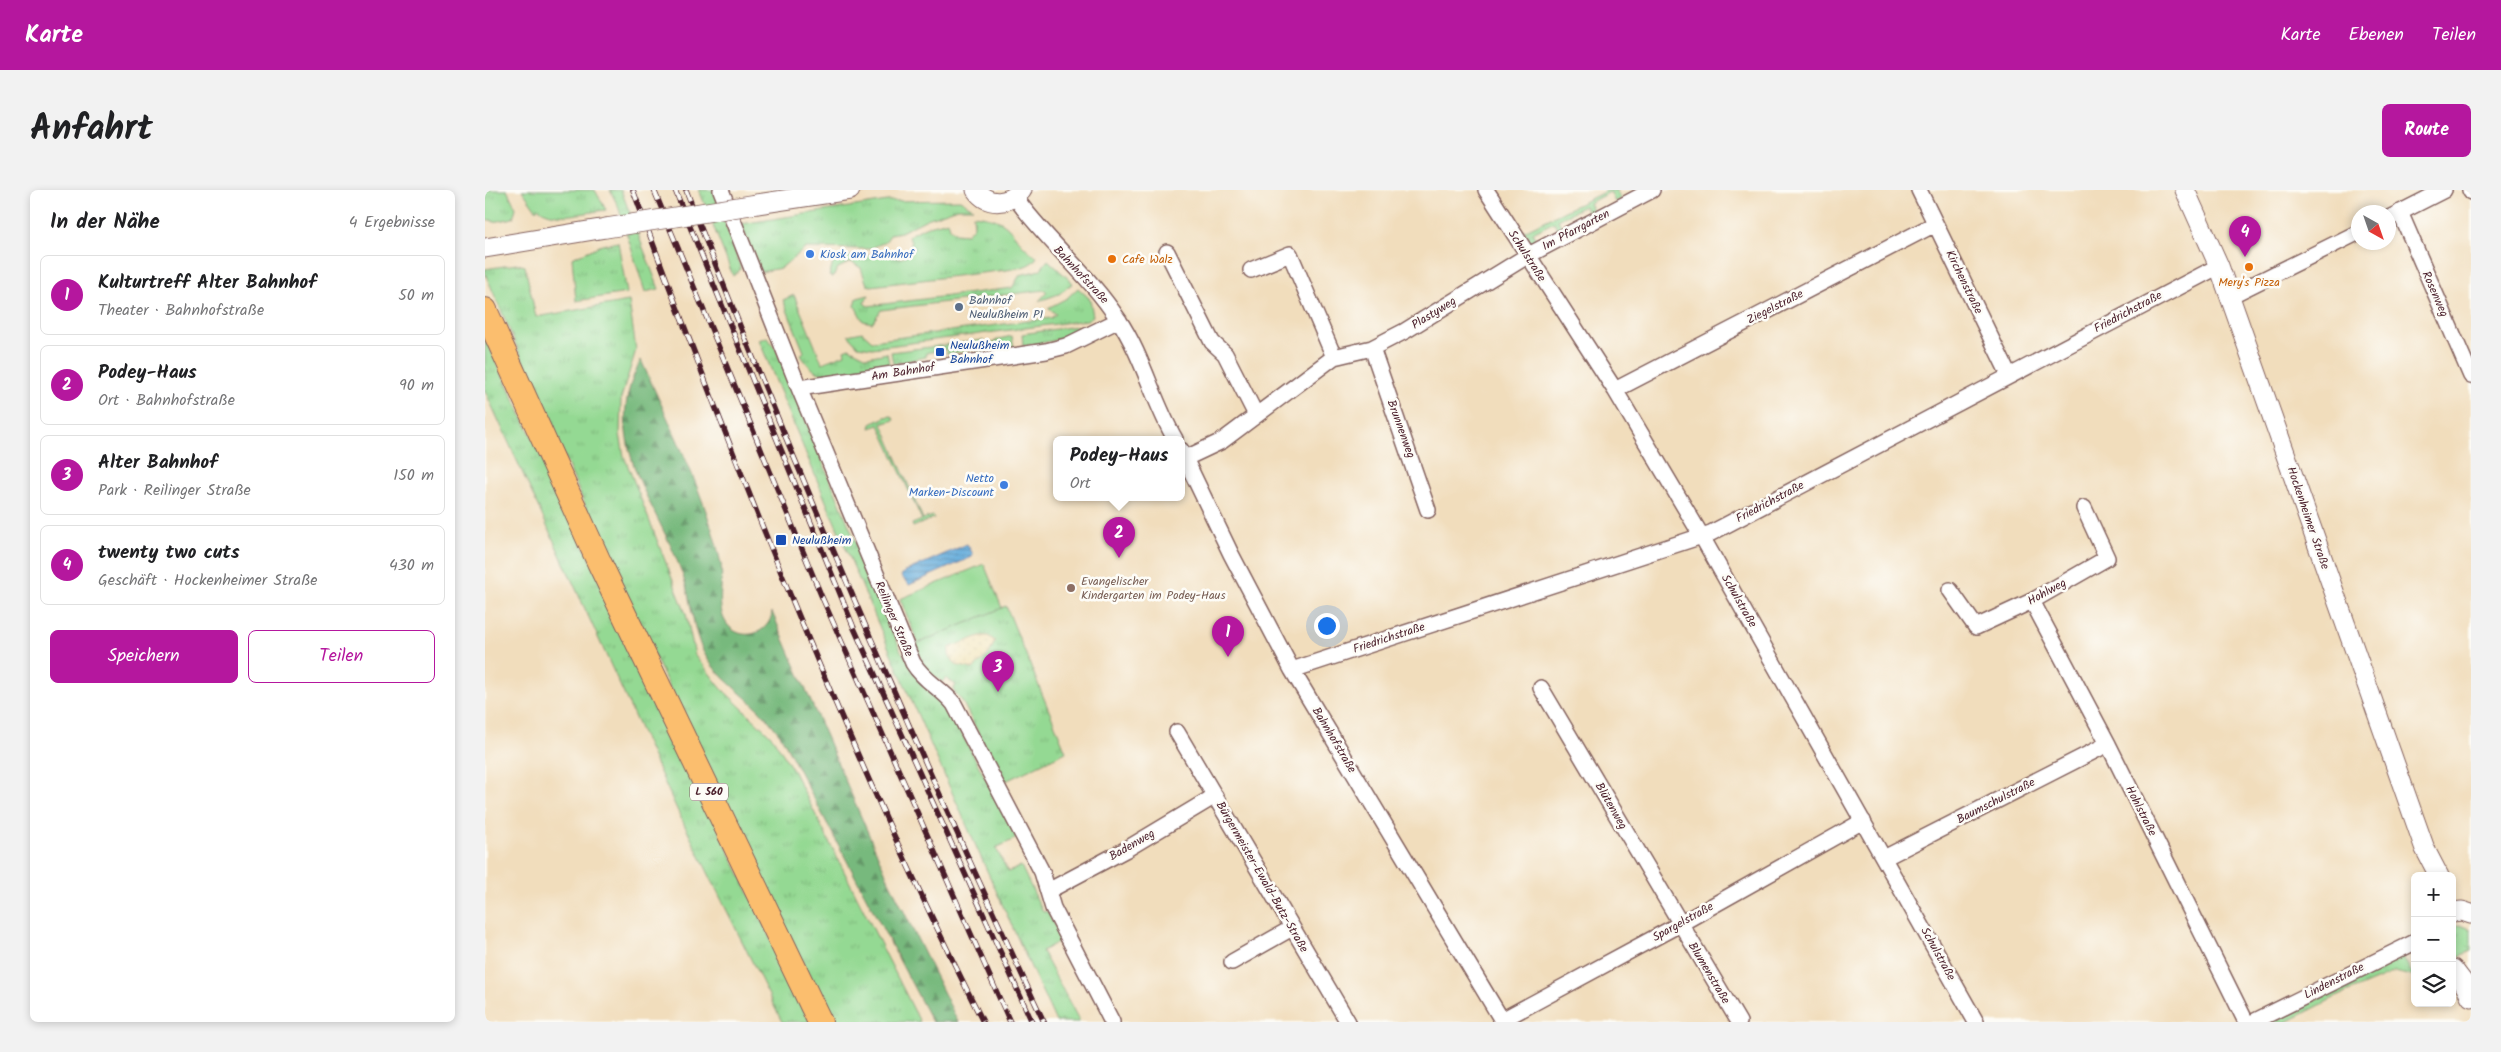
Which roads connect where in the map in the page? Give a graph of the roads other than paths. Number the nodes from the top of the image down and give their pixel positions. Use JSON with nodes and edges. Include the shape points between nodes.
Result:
{"nodes":[{"id":1,"x":721,"y":190,"type":"edge"},
{"id":2,"x":849,"y":190,"type":"edge"},
{"id":3,"x":976,"y":190,"type":"edge"},
{"id":4,"x":1486,"y":190,"type":"edge"},
{"id":5,"x":1652,"y":190,"type":"edge"},
{"id":6,"x":1919,"y":190,"type":"edge"},
{"id":7,"x":2185,"y":190,"type":"edge"},
{"id":8,"x":2445,"y":190,"type":"edge"},
{"id":9,"x":1019,"y":194,"type":"edge"},
{"id":10,"x":2396,"y":214,"type":"edge"},
{"id":11,"x":2396,"y":219,"type":"edge"},
{"id":12,"x":1935,"y":224,"type":"junction"},
{"id":13,"x":2351,"y":236,"type":"edge"},
{"id":14,"x":493,"y":246,"type":"edge"},
{"id":15,"x":1167,"y":252,"type":"dead end"},
{"id":16,"x":1527,"y":256,"type":"junction"},
{"id":17,"x":2219,"y":266,"type":"junction"},
{"id":18,"x":1251,"y":270,"type":"dead end"},
{"id":19,"x":2229,"y":296,"type":"junction"},
{"id":20,"x":485,"y":310,"type":"edge"},
{"id":21,"x":1119,"y":320,"type":"junction"},
{"id":22,"x":1372,"y":348,"type":"junction"},
{"id":23,"x":1334,"y":357,"type":"junction"},
{"id":24,"x":2009,"y":375,"type":"junction"},
{"id":25,"x":2471,"y":376,"type":"edge"},
{"id":26,"x":799,"y":388,"type":"junction"},
{"id":27,"x":1615,"y":390,"type":"junction"},
{"id":28,"x":1256,"y":415,"type":"junction"},
{"id":29,"x":1174,"y":436,"type":"edge"},
{"id":30,"x":1185,"y":454,"type":"edge"},
{"id":31,"x":1185,"y":456,"type":"edge"},
{"id":32,"x":2084,"y":508,"type":"dead end"},
{"id":33,"x":1428,"y":510,"type":"dead end"},
{"id":34,"x":1701,"y":535,"type":"junction"},
{"id":35,"x":1951,"y":590,"type":"dead end"},
{"id":36,"x":2032,"y":601,"type":"junction"},
{"id":37,"x":1292,"y":670,"type":"junction"},
{"id":38,"x":1541,"y":688,"type":"dead end"},
{"id":39,"x":1177,"y":732,"type":"dead end"},
{"id":40,"x":2108,"y":744,"type":"junction"},
{"id":41,"x":1215,"y":796,"type":"junction"},
{"id":42,"x":1863,"y":821,"type":"junction"},
{"id":43,"x":2425,"y":849,"type":"junction"},
{"id":44,"x":1884,"y":858,"type":"junction"},
{"id":45,"x":2428,"y":872,"type":"edge"},
{"id":46,"x":2437,"y":872,"type":"edge"},
{"id":47,"x":1048,"y":891,"type":"junction"},
{"id":48,"x":1680,"y":924,"type":"junction"},
{"id":49,"x":1292,"y":928,"type":"junction"},
{"id":50,"x":2411,"y":944,"type":"edge"},
{"id":51,"x":1231,"y":962,"type":"dead end"},
{"id":52,"x":2459,"y":968,"type":"edge"},
{"id":53,"x":2471,"y":997,"type":"edge"},
{"id":54,"x":1503,"y":1021,"type":"edge"},
{"id":55,"x":820,"y":1022,"type":"edge"},
{"id":56,"x":1112,"y":1022,"type":"edge"},
{"id":57,"x":1348,"y":1022,"type":"edge"},
{"id":58,"x":1739,"y":1022,"type":"edge"},
{"id":59,"x":1976,"y":1022,"type":"edge"},
{"id":60,"x":2246,"y":1022,"type":"edge"},
{"id":61,"x":2253,"y":1022,"type":"edge"}],
"edges":[{"from":1,"to":26,"type":"street","name":"Reilinger Straße"},
{"from":2,"to":14,"type":"street","bridge":true},
{"from":3,"to":9,"type":"street","via":[[992,201],[1008,201]]},
{"from":4,"to":16,"type":"street","name":"Schulstraße"},
{"from":5,"to":16,"type":"street","name":"Im Pfarrgarten"},
{"from":6,"to":12,"type":"street","name":"Kirchenstraße"},
{"from":7,"to":17,"type":"street","name":"Hockenheimer Straße"},
{"from":8,"to":10,"type":"street"},
{"from":9,"to":21,"type":"street","name":"Bahnhofstraße","via":[[1049,240],[1103,297]]},
{"from":11,"to":25,"type":"street","name":"Rosenweg"},
{"from":12,"to":24,"type":"street","name":"Kirchenstraße"},
{"from":12,"to":27,"type":"street","name":"Ziegelstraße"},
{"from":13,"to":19,"type":"street"},
{"from":15,"to":28,"type":"street","via":[[1212,342],[1225,354]]},
{"from":16,"to":22,"type":"street","name":"Plastyweg","via":[[1405,332]]},
{"from":16,"to":27,"type":"street","name":"Schulstraße"},
{"from":17,"to":19,"type":"street","name":"Hockenheimer Straße"},
{"from":17,"to":24,"type":"street","name":"Friedrichstraße"},
{"from":18,"to":23,"type":"street","via":[[1290,254]]},
{"from":19,"to":43,"type":"street","name":"Hockenheimer Straße"},
{"from":20,"to":55,"type":"main road","number":"L 560","via":[[599,562]]},
{"from":21,"to":26,"type":"street","name":"Am Bahnhof","via":[[1066,346],[1046,351]]},
{"from":21,"to":29,"type":"street","name":"Bahnhofstraße"},
{"from":22,"to":23,"type":"street","name":"Plastyweg"},
{"from":22,"to":33,"type":"street","name":"Brunnenweg"},
{"from":23,"to":28,"type":"street","name":"Plastyweg"},
{"from":24,"to":34,"type":"street","name":"Friedrichstraße","via":[[1711,533]]},
{"from":26,"to":47,"type":"street","name":"Reilinger Straße","via":[[913,663],[926,680],[954,704],[1042,872]]},
{"from":27,"to":34,"type":"street","name":"Schulstraße"},
{"from":28,"to":30,"type":"street","name":"Plastyweg","via":[[1222,441]]},
{"from":31,"to":37,"type":"street","name":"Bahnhofstraße","via":[[1231,554]]},
{"from":32,"to":36,"type":"street","name":"Hohlweg","via":[[2107,558]]},
{"from":34,"to":37,"type":"street","name":"Friedrichstraße"},
{"from":34,"to":42,"type":"street","name":"Schulstraße"},
{"from":35,"to":36,"type":"street","name":"Hohlweg","via":[[1976,627]]},
{"from":36,"to":40,"type":"street","name":"Hohlstraße"},
{"from":37,"to":54,"type":"street","name":"Bahnhofstraße"},
{"from":38,"to":48,"type":"street","name":"Blütenweg"},
{"from":39,"to":41,"type":"street","name":"Bürgermeister-Ewald-Butz-Straße"},
{"from":40,"to":44,"type":"street","name":"Baumschulstraße"},
{"from":40,"to":60,"type":"street","name":"Hohlstraße"},
{"from":41,"to":47,"type":"street","name":"Badenweg"},
{"from":41,"to":49,"type":"street","name":"Bürgermeister-Ewald-Butz-Straße"},
{"from":42,"to":44,"type":"street","name":"Schulstraße"},
{"from":42,"to":48,"type":"street","name":"Spargelstraße"},
{"from":43,"to":45,"type":"street","name":"Hockenheimer Straße"},
{"from":43,"to":46,"type":"street","name":"Hockenheimer Straße"},
{"from":44,"to":59,"type":"street","name":"Schulstraße"},
{"from":47,"to":56,"type":"street","name":"Reilinger Straße","via":[[1053,908]]},
{"from":48,"to":54,"type":"street","name":"Spargelstraße"},
{"from":48,"to":58,"type":"street","name":"Blumenstraße"},
{"from":49,"to":51,"type":"street"},
{"from":49,"to":57,"type":"street","name":"Bürgermeister-Ewald-Butz-Straße"},
{"from":50,"to":61,"type":"street","name":"Lindenstraße"},
{"from":52,"to":53,"type":"street"}]}
